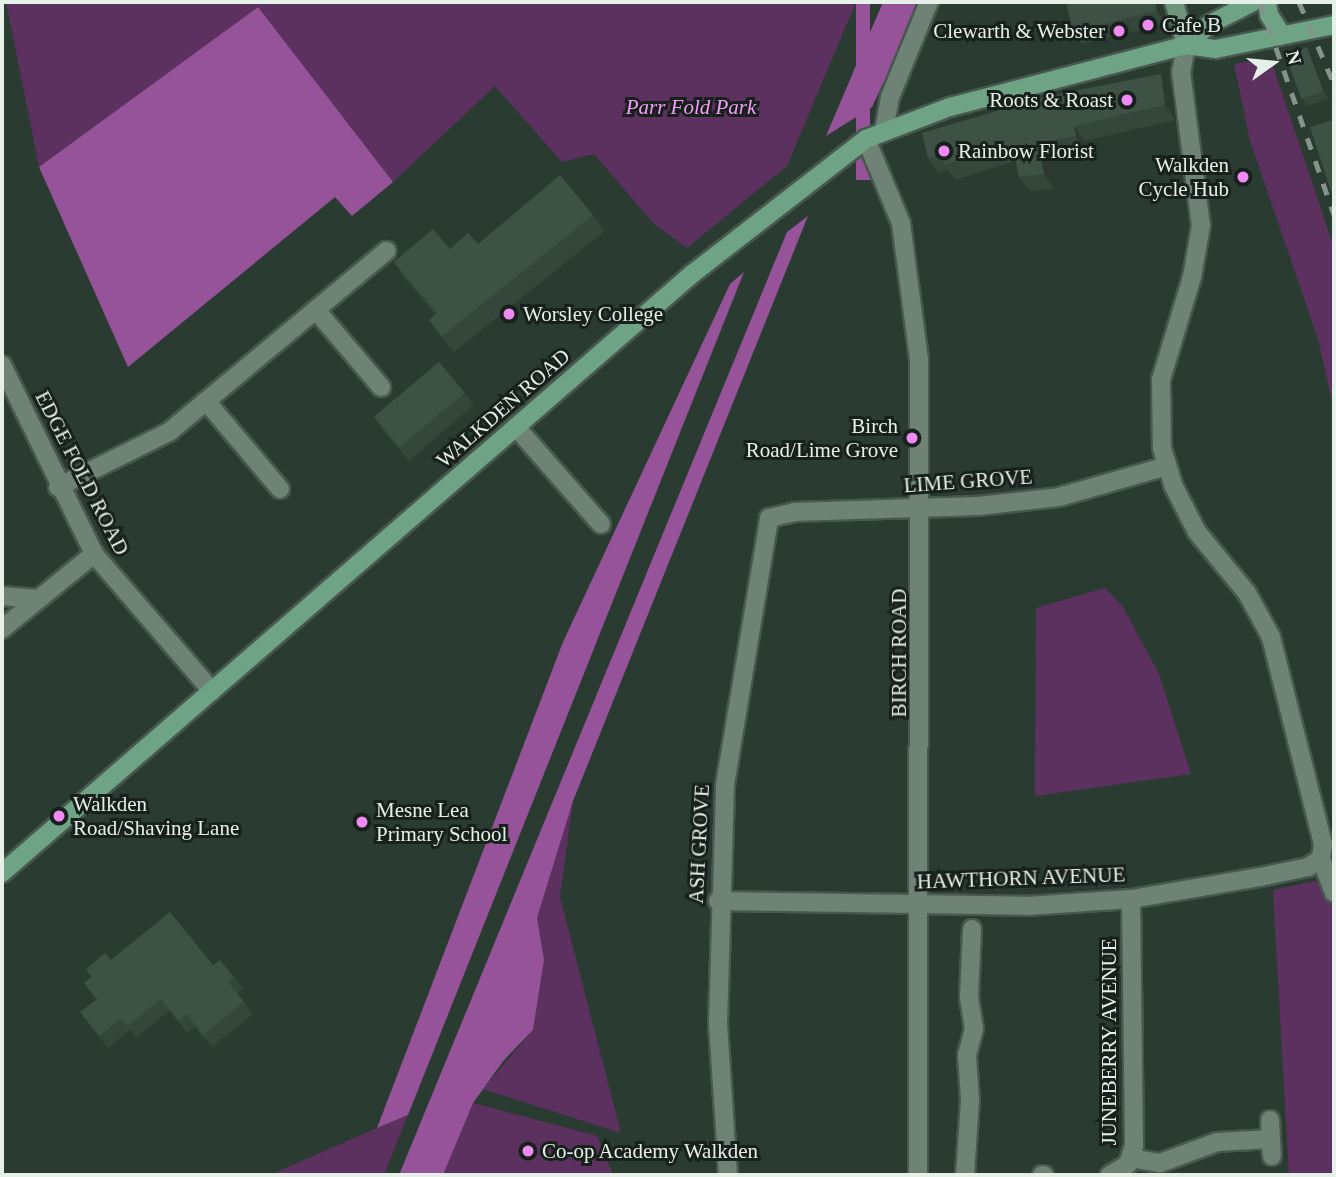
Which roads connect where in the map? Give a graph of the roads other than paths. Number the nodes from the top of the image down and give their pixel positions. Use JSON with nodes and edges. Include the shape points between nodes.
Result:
{"nodes":[{"id":1,"x":929,"y":2,"type":"edge"},
{"id":2,"x":1174,"y":2,"type":"edge"},
{"id":3,"x":1253,"y":2,"type":"edge"},
{"id":4,"x":1267,"y":2,"type":"edge"},
{"id":5,"x":1334,"y":25,"type":"edge"},
{"id":6,"x":1282,"y":35,"type":"junction"},
{"id":7,"x":1185,"y":45,"type":"junction"},
{"id":8,"x":884,"y":131,"type":"junction"},
{"id":9,"x":866,"y":139,"type":"junction"},
{"id":10,"x":386,"y":251,"type":"dead end"},
{"id":11,"x":316,"y":310,"type":"junction"},
{"id":12,"x":2,"y":365,"type":"edge"},
{"id":13,"x":381,"y":387,"type":"dead end"},
{"id":14,"x":206,"y":401,"type":"junction"},
{"id":15,"x":516,"y":427,"type":"junction"},
{"id":16,"x":1167,"y":466,"type":"junction"},
{"id":17,"x":58,"y":487,"type":"junction"},
{"id":18,"x":280,"y":489,"type":"dead end"},
{"id":19,"x":922,"y":508,"type":"junction"},
{"id":20,"x":769,"y":518,"type":"joint"},
{"id":21,"x":601,"y":524,"type":"dead end"},
{"id":22,"x":94,"y":554,"type":"junction"},
{"id":23,"x":2,"y":596,"type":"edge"},
{"id":24,"x":37,"y":599,"type":"junction"},
{"id":25,"x":2,"y":629,"type":"edge"},
{"id":26,"x":212,"y":691,"type":"junction"},
{"id":27,"x":1321,"y":859,"type":"junction"},
{"id":28,"x":2,"y":873,"type":"edge"},
{"id":29,"x":1334,"y":892,"type":"edge"},
{"id":30,"x":1131,"y":899,"type":"junction"},
{"id":31,"x":718,"y":901,"type":"junction"},
{"id":32,"x":922,"y":905,"type":"junction"},
{"id":33,"x":972,"y":929,"type":"dead end"},
{"id":34,"x":1270,"y":1120,"type":"dead end"},
{"id":35,"x":1131,"y":1158,"type":"junction"},
{"id":36,"x":728,"y":1175,"type":"edge"},
{"id":37,"x":918,"y":1175,"type":"edge"},
{"id":38,"x":965,"y":1175,"type":"edge"},
{"id":39,"x":1111,"y":1175,"type":"edge"}],
"edges":[{"from":1,"to":8,"type":"street","via":[[890,97]]},
{"from":2,"to":7,"type":"street"},
{"from":3,"to":7,"type":"main road","via":[[1210,24]]},
{"from":4,"to":6,"type":"main road","via":[[1269,15]]},
{"from":5,"to":6,"type":"main road","name":"WALKDEN ROAD"},
{"from":6,"to":7,"type":"main road","name":"WALKDEN ROAD","via":[[1216,49]]},
{"from":7,"to":8,"type":"main road","name":"WALKDEN ROAD","via":[[950,107]]},
{"from":7,"to":16,"type":"street","via":[[1181,72],[1201,225],[1192,277],[1161,380],[1160,429]]},
{"from":8,"to":9,"type":"main road","name":"WALKDEN ROAD"},
{"from":9,"to":15,"type":"main road","name":"WALKDEN ROAD","via":[[753,222]]},
{"from":9,"to":19,"type":"street","name":"BIRCH ROAD","via":[[894,199],[907,255],[919,359]]},
{"from":10,"to":11,"type":"street"},
{"from":11,"to":13,"type":"street"},
{"from":11,"to":14,"type":"street"},
{"from":12,"to":17,"type":"street","name":"EDGE FOLD ROAD"},
{"from":14,"to":17,"type":"street","via":[[156,442]]},
{"from":14,"to":18,"type":"street"},
{"from":15,"to":21,"type":"street"},
{"from":15,"to":26,"type":"main road","name":"WALKDEN ROAD"},
{"from":16,"to":19,"type":"street","name":"LIME GROVE","via":[[1059,497]]},
{"from":16,"to":27,"type":"street","via":[[1197,532],[1247,593],[1272,637],[1323,844]]},
{"from":17,"to":22,"type":"street","name":"EDGE FOLD ROAD"},
{"from":19,"to":20,"type":"street","name":"LIME GROVE","via":[[794,512]]},
{"from":19,"to":32,"type":"street","name":"BIRCH ROAD"},
{"from":20,"to":31,"type":"street","name":"ASH GROVE","via":[[728,747]]},
{"from":22,"to":24,"type":"street"},
{"from":22,"to":26,"type":"street","name":"EDGE FOLD ROAD"},
{"from":23,"to":24,"type":"street"},
{"from":24,"to":25,"type":"street"},
{"from":26,"to":28,"type":"main road","name":"WALKDEN ROAD"},
{"from":27,"to":29,"type":"street"},
{"from":27,"to":30,"type":"street","name":"HAWTHORN AVENUE","via":[[1308,867]]},
{"from":30,"to":32,"type":"street","name":"HAWTHORN AVENUE","via":[[1027,906]]},
{"from":30,"to":35,"type":"street","name":"JUNEBERRY AVENUE"},
{"from":31,"to":32,"type":"street","name":"HAWTHORN AVENUE"},
{"from":31,"to":36,"type":"street","name":"ASH GROVE","via":[[718,1024]]},
{"from":32,"to":37,"type":"street","name":"BIRCH ROAD"},
{"from":33,"to":38,"type":"street","via":[[964,956],[974,1029],[967,1055],[970,1100]]},
{"from":34,"to":35,"type":"street","via":[[1271,1147],[1217,1142],[1160,1163]]},
{"from":35,"to":39,"type":"street","name":"JUNEBERRY AVENUE"}]}
